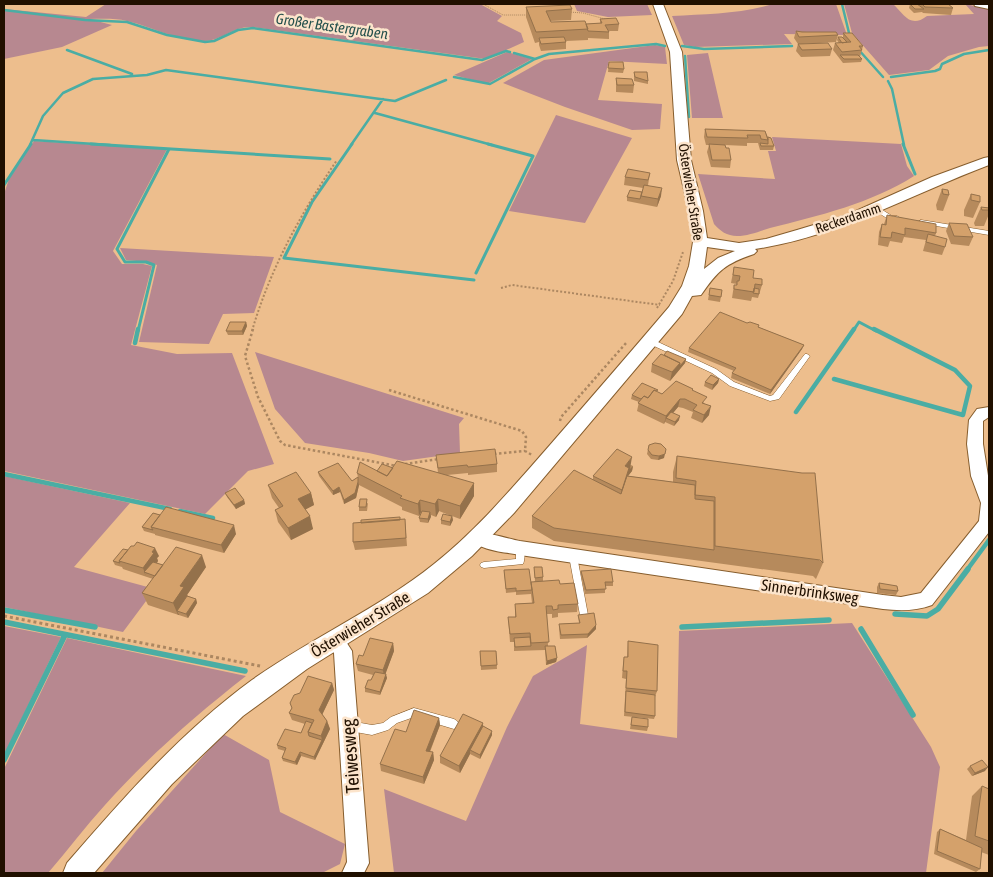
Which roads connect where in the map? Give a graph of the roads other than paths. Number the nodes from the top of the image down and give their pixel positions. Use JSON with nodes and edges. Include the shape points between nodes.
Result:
{"nodes":[{"id":1,"x":658,"y":4,"type":"edge"},
{"id":2,"x":978,"y":4,"type":"edge"},
{"id":3,"x":989,"y":7,"type":"edge"},
{"id":4,"x":989,"y":161,"type":"edge"},
{"id":5,"x":876,"y":208,"type":"junction"},
{"id":6,"x":901,"y":219,"type":"edge"},
{"id":7,"x":911,"y":220,"type":"edge"},
{"id":8,"x":989,"y":233,"type":"edge"},
{"id":9,"x":766,"y":243,"type":"junction"},
{"id":10,"x":699,"y":248,"type":"junction"},
{"id":11,"x":738,"y":254,"type":"junction"},
{"id":12,"x":656,"y":344,"type":"junction"},
{"id":13,"x":807,"y":356,"type":"dead end"},
{"id":14,"x":632,"y":363,"type":"junction"},
{"id":15,"x":989,"y":412,"type":"edge"},
{"id":16,"x":478,"y":537,"type":"junction"},
{"id":17,"x":520,"y":548,"type":"junction"},
{"id":18,"x":573,"y":556,"type":"junction"},
{"id":19,"x":484,"y":565,"type":"dead end"},
{"id":20,"x":584,"y":615,"type":"edge"},
{"id":21,"x":335,"y":640,"type":"junction"},
{"id":22,"x":454,"y":724,"type":"dead end"},
{"id":23,"x":348,"y":726,"type":"junction"},
{"id":24,"x":77,"y":873,"type":"edge"},
{"id":25,"x":353,"y":873,"type":"edge"}],
"edges":[{"from":1,"to":10,"type":"street","name":"Österwieher Straße","via":[[676,52],[683,149],[696,211]]},
{"from":2,"to":3,"type":"street"},
{"from":4,"to":5,"type":"street","name":"Reckerdamm"},
{"from":5,"to":6,"type":"lane","via":[[892,218]]},
{"from":5,"to":9,"type":"street","name":"Reckerdamm"},
{"from":7,"to":8,"type":"lane"},
{"from":9,"to":10,"type":"street","name":"Reckerdamm"},
{"from":9,"to":11,"type":"street","name":"Österwieher Straße"},
{"from":10,"to":11,"type":"street","via":[[727,256]]},
{"from":10,"to":14,"type":"street","name":"Österwieher Straße","via":[[690,286],[668,308]]},
{"from":11,"to":12,"type":"street","name":"Österwieher Straße","via":[[702,278],[684,312]]},
{"from":12,"to":13,"type":"lane","via":[[714,371],[732,384],[770,399],[776,397]]},
{"from":12,"to":14,"type":"street","name":"Österwieher Straße"},
{"from":14,"to":16,"type":"street","name":"Österwieher Straße"},
{"from":15,"to":18,"type":"street","name":"Sinnerbrinksweg","via":[[982,413],[976,420],[979,476],[989,503],[987,523],[926,600],[901,604],[883,602]]},
{"from":16,"to":17,"type":"street","name":"Sinnerbrinksweg"},
{"from":16,"to":21,"type":"street","name":"Österwieher Straße","via":[[421,587]]},
{"from":17,"to":18,"type":"street","name":"Sinnerbrinksweg"},
{"from":17,"to":19,"type":"lane","via":[[520,562]]},
{"from":18,"to":20,"type":"lane"},
{"from":21,"to":23,"type":"street","name":"Teiwesweg","via":[[343,651]]},
{"from":21,"to":24,"type":"street","name":"Österwieher Straße","via":[[273,679],[216,724],[120,820]]},
{"from":22,"to":23,"type":"lane","via":[[414,712],[372,730]]},
{"from":23,"to":25,"type":"street","name":"Teiwesweg","via":[[358,863]]}]}
